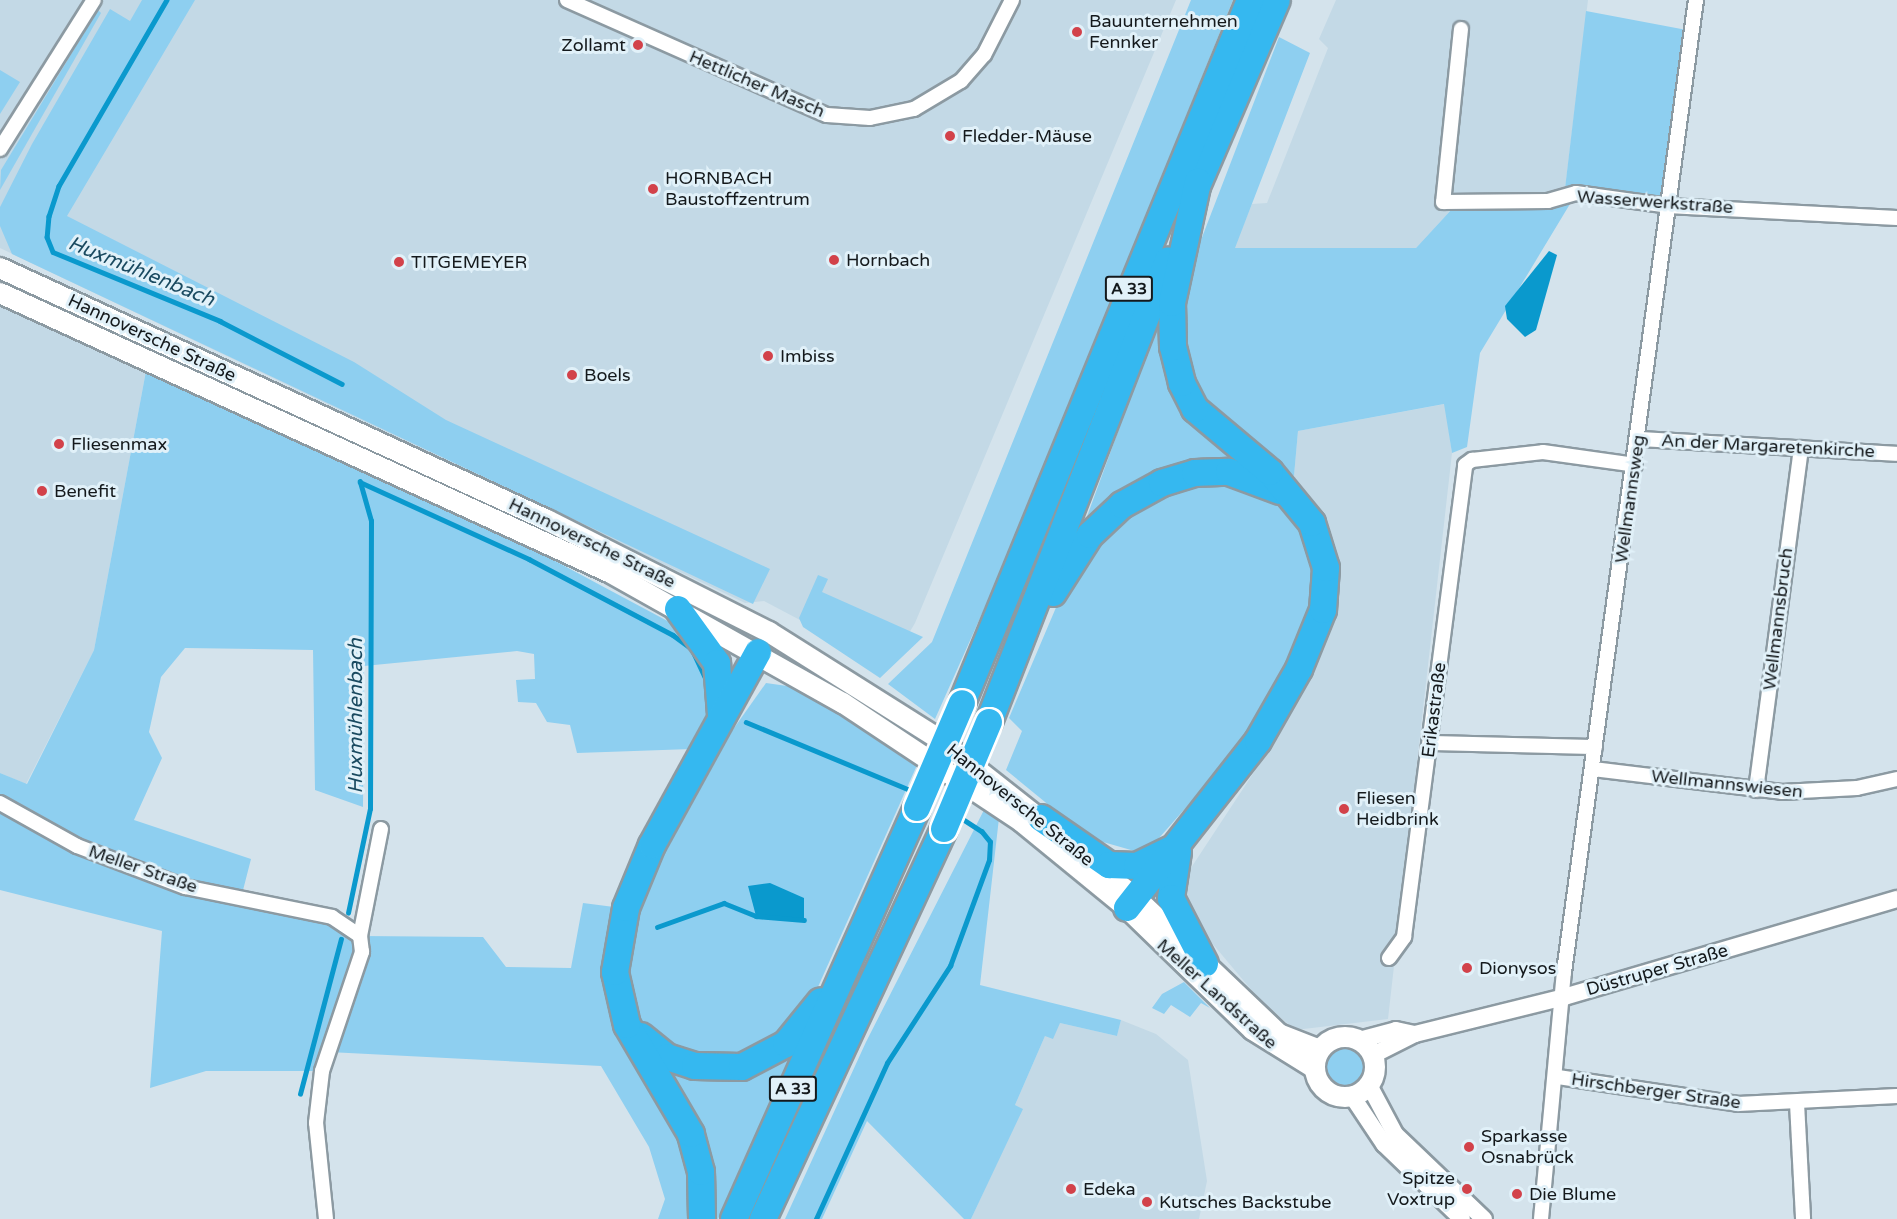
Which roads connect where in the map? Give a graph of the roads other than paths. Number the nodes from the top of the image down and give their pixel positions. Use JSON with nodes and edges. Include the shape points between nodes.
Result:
{"nodes":[{"id":1,"x":94,"y":0,"type":"edge"},
{"id":2,"x":567,"y":0,"type":"edge"},
{"id":3,"x":1012,"y":0,"type":"edge"},
{"id":4,"x":1696,"y":0,"type":"edge"},
{"id":5,"x":1246,"y":7,"type":"edge"},
{"id":6,"x":1271,"y":14,"type":"edge"},
{"id":7,"x":1461,"y":29,"type":"dead end"},
{"id":8,"x":0,"y":149,"type":"edge"},
{"id":9,"x":1198,"y":182,"type":"junction"},
{"id":10,"x":1668,"y":206,"type":"junction"},
{"id":11,"x":1897,"y":218,"type":"edge"},
{"id":12,"x":0,"y":268,"type":"edge"},
{"id":13,"x":0,"y":293,"type":"edge"},
{"id":14,"x":1639,"y":439,"type":"junction"},
{"id":15,"x":1801,"y":448,"type":"junction"},
{"id":16,"x":1897,"y":454,"type":"edge"},
{"id":17,"x":1635,"y":465,"type":"junction"},
{"id":18,"x":1294,"y":497,"type":"junction"},
{"id":19,"x":678,"y":609,"type":"junction"},
{"id":20,"x":763,"y":642,"type":"junction"},
{"id":21,"x":1006,"y":674,"type":"junction"},
{"id":22,"x":721,"y":718,"type":"junction"},
{"id":23,"x":1430,"y":743,"type":"junction"},
{"id":24,"x":1594,"y":747,"type":"junction"},
{"id":25,"x":1593,"y":769,"type":"junction"},
{"id":26,"x":1897,"y":779,"type":"edge"},
{"id":27,"x":1756,"y":790,"type":"junction"},
{"id":28,"x":0,"y":803,"type":"edge"},
{"id":29,"x":1041,"y":818,"type":"junction"},
{"id":30,"x":381,"y":829,"type":"dead end"},
{"id":31,"x":1184,"y":838,"type":"junction"},
{"id":32,"x":1897,"y":899,"type":"edge"},
{"id":33,"x":1132,"y":903,"type":"junction"},
{"id":34,"x":360,"y":936,"type":"junction"},
{"id":35,"x":1389,"y":958,"type":"dead end"},
{"id":36,"x":851,"y":959,"type":"junction"},
{"id":37,"x":1205,"y":964,"type":"junction"},
{"id":38,"x":1564,"y":997,"type":"junction"},
{"id":39,"x":627,"y":1024,"type":"junction"},
{"id":40,"x":1415,"y":1034,"type":"junction"},
{"id":41,"x":1359,"y":1040,"type":"junction"},
{"id":42,"x":1373,"y":1055,"type":"junction"},
{"id":43,"x":1317,"y":1059,"type":"junction"},
{"id":44,"x":1558,"y":1077,"type":"junction"},
{"id":45,"x":1369,"y":1085,"type":"junction"},
{"id":46,"x":1352,"y":1096,"type":"junction"},
{"id":47,"x":1897,"y":1096,"type":"edge"},
{"id":48,"x":1797,"y":1103,"type":"junction"},
{"id":49,"x":1542,"y":1218,"type":"edge"},
{"id":50,"x":326,"y":1219,"type":"edge"},
{"id":51,"x":702,"y":1219,"type":"edge"},
{"id":52,"x":734,"y":1219,"type":"edge"},
{"id":53,"x":763,"y":1219,"type":"edge"},
{"id":54,"x":1462,"y":1219,"type":"edge"},
{"id":55,"x":1484,"y":1219,"type":"edge"},
{"id":56,"x":1803,"y":1219,"type":"edge"}],
"edges":[{"from":1,"to":8,"type":"street"},
{"from":2,"to":3,"type":"street","name":"Hettlicher Masch","via":[[828,115],[870,118],[914,109],[961,81],[984,55]]},
{"from":4,"to":10,"type":"street","name":"Wellmannsweg"},
{"from":5,"to":36,"type":"highway","number":"A 33","bridge":true,"via":[[962,703]]},
{"from":6,"to":9,"type":"highway","number":"A 33"},
{"from":7,"to":10,"type":"street","name":"Wasserwerkstraße","via":[[1443,202],[1548,201],[1576,194]]},
{"from":9,"to":18,"type":"highway","via":[[1172,303],[1173,347],[1182,383],[1195,409]]},
{"from":9,"to":21,"type":"highway","number":"A 33"},
{"from":10,"to":11,"type":"street","name":"Wasserwerkstraße"},
{"from":10,"to":14,"type":"street","name":"Wellmannsweg"},
{"from":12,"to":20,"type":"main road","name":"Hannoversche Straße","via":[[547,519]]},
{"from":13,"to":19,"type":"main road","name":"Hannoversche Straße","via":[[535,537]]},
{"from":14,"to":15,"type":"street","name":"An der Margaretenkirche"},
{"from":14,"to":17,"type":"street","name":"Wellmannsweg"},
{"from":15,"to":16,"type":"street","name":"An der Margaretenkirche"},
{"from":15,"to":27,"type":"street","name":"Wellmannsbruch"},
{"from":17,"to":23,"type":"street","name":"Erikastraße","via":[[1542,452],[1472,460],[1465,465]]},
{"from":17,"to":24,"type":"street","name":"Wellmannsweg"},
{"from":18,"to":21,"type":"highway","via":[[1229,472],[1195,473],[1122,505],[1070,563]]},
{"from":18,"to":31,"type":"highway","via":[[1312,524],[1326,568],[1323,610],[1299,669],[1258,741]]},
{"from":19,"to":20,"type":"main road","name":"Hannoversche Straße"},
{"from":19,"to":22,"type":"highway","via":[[717,663]]},
{"from":20,"to":22,"type":"highway"},
{"from":20,"to":29,"type":"main road","name":"Hannoversche Straße","via":[[937,738]]},
{"from":20,"to":33,"type":"main road","name":"Hannoversche Straße","via":[[929,755]]},
{"from":21,"to":53,"type":"highway","number":"A 33","bridge":true,"via":[[944,829]]},
{"from":22,"to":39,"type":"highway","via":[[652,845],[626,908],[615,972]]},
{"from":23,"to":24,"type":"street"},
{"from":23,"to":35,"type":"street","name":"Erikastraße","via":[[1404,937]]},
{"from":24,"to":25,"type":"street","name":"Wellmannsweg"},
{"from":25,"to":27,"type":"street","name":"Wellmannswiesen"},
{"from":25,"to":38,"type":"street","name":"Wellmannsweg"},
{"from":26,"to":27,"type":"street","name":"Wellmannswiesen","via":[[1809,793]]},
{"from":28,"to":34,"type":"street","name":"Meller Straße","via":[[77,846],[185,887],[332,917]]},
{"from":29,"to":31,"type":"highway","via":[[1097,857],[1124,868],[1152,861]]},
{"from":29,"to":33,"type":"main road","name":"Hannoversche Straße"},
{"from":30,"to":34,"type":"street"},
{"from":31,"to":33,"type":"highway"},
{"from":31,"to":37,"type":"highway","via":[[1172,868],[1171,898]]},
{"from":32,"to":38,"type":"street","name":"Düstruper Straße"},
{"from":33,"to":37,"type":"main road","name":"Meller Landstraße"},
{"from":33,"to":43,"type":"main road","name":"Meller Landstraße","via":[[1254,1030]]},
{"from":34,"to":50,"type":"street","via":[[362,952],[322,1071],[316,1123]]},
{"from":36,"to":39,"type":"highway","via":[[786,1044],[742,1067],[695,1066],[667,1057]]},
{"from":36,"to":52,"type":"highway","number":"A 33"},
{"from":37,"to":43,"type":"main road","name":"Meller Landstraße","via":[[1279,1034]]},
{"from":38,"to":40,"type":"street","name":"Düstruper Straße"},
{"from":38,"to":44,"type":"street","name":"Wellmannsweg"},
{"from":39,"to":51,"type":"highway","via":[[692,1134],[701,1172]]},
{"from":40,"to":41,"type":"street","name":"Düstruper Straße","via":[[1396,1030]]},
{"from":40,"to":42,"type":"street","name":"Düstruper Straße"},
{"from":41,"to":42,"type":"main road"},
{"from":41,"to":43,"type":"main road","via":[[1342,1036]]},
{"from":42,"to":45,"type":"main road"},
{"from":43,"to":46,"type":"main road","via":[[1326,1091]]},
{"from":44,"to":48,"type":"street","name":"Hirschberger Straße","via":[[1738,1104]]},
{"from":44,"to":49,"type":"street","name":"Wellmannsweg"},
{"from":45,"to":46,"type":"main road"},
{"from":45,"to":55,"type":"street","via":[[1395,1134]]},
{"from":46,"to":54,"type":"street","via":[[1384,1144]]},
{"from":47,"to":48,"type":"street","name":"Hirschberger Straße"},
{"from":48,"to":56,"type":"street"}]}
